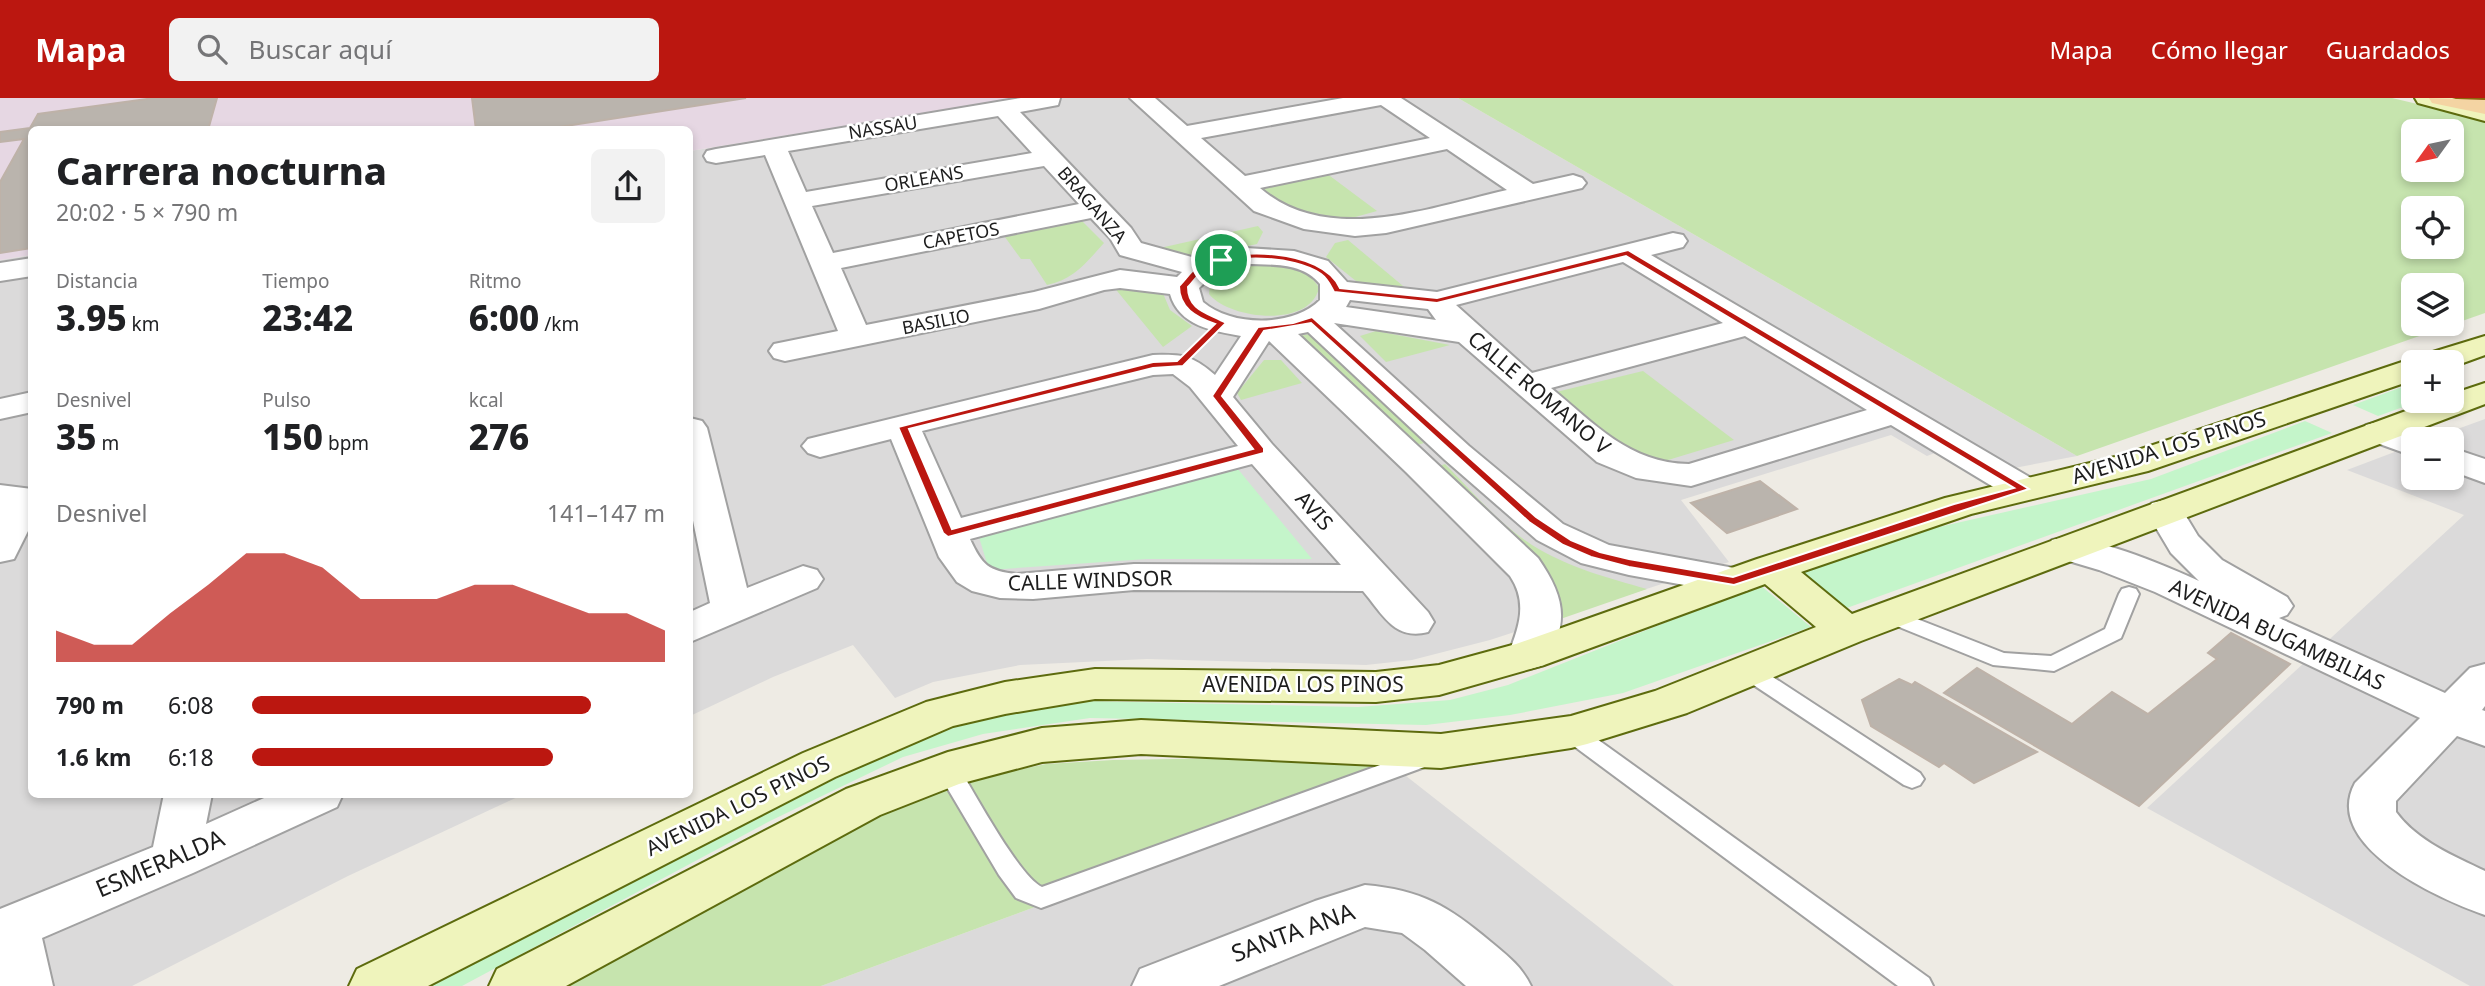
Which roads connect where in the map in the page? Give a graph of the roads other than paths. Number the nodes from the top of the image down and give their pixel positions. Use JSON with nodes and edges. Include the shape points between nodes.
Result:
{"nodes":[{"id":1,"x":1141,"y":98,"type":"edge"},
{"id":2,"x":1383,"y":98,"type":"edge"},
{"id":3,"x":2426,"y":98,"type":"edge"},
{"id":4,"x":2440,"y":98,"type":"edge"},
{"id":5,"x":1050,"y":100,"type":"dead end"},
{"id":6,"x":2485,"y":107,"type":"edge"},
{"id":7,"x":1004,"y":108,"type":"junction"},
{"id":8,"x":2485,"y":114,"type":"edge"},
{"id":9,"x":1181,"y":134,"type":"junction"},
{"id":10,"x":1452,"y":141,"type":"junction"},
{"id":11,"x":772,"y":146,"type":"junction"},
{"id":12,"x":716,"y":156,"type":"dead end"},
{"id":13,"x":1050,"y":157,"type":"junction"},
{"id":14,"x":1573,"y":183,"type":"dead end"},
{"id":15,"x":1239,"y":185,"type":"junction"},
{"id":16,"x":1529,"y":193,"type":"junction"},
{"id":17,"x":798,"y":201,"type":"junction"},
{"id":18,"x":1096,"y":209,"type":"junction"},
{"id":19,"x":1304,"y":221,"type":"junction"},
{"id":20,"x":1338,"y":226,"type":"junction"},
{"id":21,"x":1672,"y":241,"type":"dead end"},
{"id":22,"x":1628,"y":253,"type":"junction"},
{"id":23,"x":1273,"y":256,"type":"junction"},
{"id":24,"x":825,"y":263,"type":"junction"},
{"id":25,"x":1308,"y":264,"type":"junction"},
{"id":26,"x":28,"y":268,"type":"edge"},
{"id":27,"x":0,"y":272,"type":"edge"},
{"id":28,"x":1192,"y":278,"type":"junction"},
{"id":29,"x":1437,"y":301,"type":"junction"},
{"id":30,"x":1324,"y":307,"type":"junction"},
{"id":31,"x":1221,"y":323,"type":"junction"},
{"id":32,"x":1747,"y":326,"type":"junction"},
{"id":33,"x":1267,"y":329,"type":"junction"},
{"id":34,"x":1468,"y":334,"type":"junction"},
{"id":35,"x":856,"y":337,"type":"junction"},
{"id":36,"x":2485,"y":345,"type":"edge"},
{"id":37,"x":785,"y":351,"type":"dead end"},
{"id":38,"x":2464,"y":352,"type":"edge"},
{"id":39,"x":1180,"y":364,"type":"junction"},
{"id":40,"x":2401,"y":373,"type":"edge"},
{"id":41,"x":2464,"y":375,"type":"edge"},
{"id":42,"x":2485,"y":382,"type":"edge"},
{"id":43,"x":1528,"y":384,"type":"junction"},
{"id":44,"x":2485,"y":393,"type":"edge"},
{"id":45,"x":1217,"y":396,"type":"junction"},
{"id":46,"x":28,"y":403,"type":"edge"},
{"id":47,"x":2306,"y":406,"type":"junction"},
{"id":48,"x":0,"y":409,"type":"edge"},
{"id":49,"x":1894,"y":413,"type":"junction"},
{"id":50,"x":903,"y":427,"type":"junction"},
{"id":51,"x":2396,"y":439,"type":"edge"},
{"id":52,"x":693,"y":441,"type":"edge"},
{"id":53,"x":820,"y":446,"type":"dead end"},
{"id":54,"x":1260,"y":451,"type":"junction"},
{"id":55,"x":1457,"y":453,"type":"junction"},
{"id":56,"x":1419,"y":464,"type":"junction"},
{"id":57,"x":2464,"y":464,"type":"edge"},
{"id":58,"x":2485,"y":472,"type":"edge"},
{"id":59,"x":2024,"y":489,"type":"junction"},
{"id":60,"x":11,"y":498,"type":"edge"},
{"id":61,"x":2165,"y":511,"type":"junction"},
{"id":62,"x":948,"y":533,"type":"junction"},
{"id":63,"x":2066,"y":548,"type":"junction"},
{"id":64,"x":0,"y":550,"type":"edge"},
{"id":65,"x":1752,"y":575,"type":"junction"},
{"id":66,"x":1374,"y":578,"type":"junction"},
{"id":67,"x":803,"y":579,"type":"dead end"},
{"id":68,"x":2129,"y":594,"type":"dead end"},
{"id":69,"x":732,"y":609,"type":"junction"},
{"id":70,"x":1889,"y":615,"type":"junction"},
{"id":71,"x":1413,"y":622,"type":"dead end"},
{"id":72,"x":693,"y":627,"type":"edge"},
{"id":73,"x":1846,"y":631,"type":"junction"},
{"id":74,"x":1528,"y":655,"type":"junction"},
{"id":75,"x":1748,"y":671,"type":"junction"},
{"id":76,"x":2475,"y":704,"type":"edge"},
{"id":77,"x":1571,"y":732,"type":"junction"},
{"id":78,"x":1441,"y":751,"type":"junction"},
{"id":79,"x":947,"y":769,"type":"junction"},
{"id":80,"x":1912,"y":779,"type":"dead end"},
{"id":81,"x":187,"y":798,"type":"edge"},
{"id":82,"x":311,"y":798,"type":"edge"},
{"id":83,"x":175,"y":859,"type":"junction"},
{"id":84,"x":2485,"y":894,"type":"edge"},
{"id":85,"x":7,"y":930,"type":"edge"},
{"id":86,"x":1498,"y":981,"type":"edge"},
{"id":87,"x":26,"y":986,"type":"edge"},
{"id":88,"x":376,"y":986,"type":"edge"},
{"id":89,"x":516,"y":986,"type":"edge"},
{"id":90,"x":1159,"y":986,"type":"edge"},
{"id":91,"x":1919,"y":986,"type":"edge"}],
"edges":[{"from":1,"to":9,"type":"street"},
{"from":2,"to":9,"type":"street"},
{"from":2,"to":10,"type":"street"},
{"from":3,"to":8,"type":"street"},
{"from":4,"to":6,"type":"main road"},
{"from":5,"to":7,"type":"street","name":"NASSAU"},
{"from":7,"to":11,"type":"street","name":"NASSAU"},
{"from":7,"to":13,"type":"street","name":"BRAGANZA"},
{"from":9,"to":15,"type":"street"},
{"from":10,"to":15,"type":"street"},
{"from":10,"to":16,"type":"street"},
{"from":11,"to":12,"type":"street","name":"NASSAU"},
{"from":11,"to":17,"type":"street"},
{"from":13,"to":17,"type":"street","name":"ORLEANS"},
{"from":13,"to":18,"type":"street","name":"BRAGANZA"},
{"from":14,"to":16,"type":"street"},
{"from":15,"to":19,"type":"street","via":[[1264,205]]},
{"from":16,"to":20,"type":"street","via":[[1386,225]]},
{"from":17,"to":24,"type":"street"},
{"from":18,"to":24,"type":"street","name":"CAPETOS"},
{"from":18,"to":28,"type":"street","name":"BRAGANZA","via":[[1130,249]]},
{"from":19,"to":20,"type":"street"},
{"from":19,"to":23,"type":"street"},
{"from":20,"to":25,"type":"street"},
{"from":21,"to":22,"type":"street"},
{"from":22,"to":29,"type":"street"},
{"from":22,"to":32,"type":"street"},
{"from":23,"to":25,"type":"street"},
{"from":23,"to":28,"type":"street","via":[[1221,260]]},
{"from":24,"to":35,"type":"street"},
{"from":25,"to":30,"type":"street","via":[[1332,280]]},
{"from":26,"to":27,"type":"street"},
{"from":28,"to":31,"type":"street","via":[[1184,297],[1190,307]]},
{"from":28,"to":35,"type":"street","name":"BASILIO","via":[[1120,279]]},
{"from":29,"to":30,"type":"street"},
{"from":29,"to":34,"type":"street","name":"CALLE ROMANO V"},
{"from":30,"to":33,"type":"street"},
{"from":30,"to":34,"type":"street"},
{"from":30,"to":55,"type":"street"},
{"from":31,"to":33,"type":"street"},
{"from":31,"to":39,"type":"street"},
{"from":32,"to":43,"type":"street"},
{"from":32,"to":49,"type":"street"},
{"from":33,"to":45,"type":"street"},
{"from":33,"to":56,"type":"street"},
{"from":34,"to":43,"type":"street","name":"CALLE ROMANO V"},
{"from":35,"to":37,"type":"street","name":"BASILIO"},
{"from":36,"to":38,"type":"street"},
{"from":39,"to":45,"type":"street","name":"AVIS"},
{"from":39,"to":50,"type":"street","via":[[1153,365]]},
{"from":40,"to":47,"type":"street","name":"AVENIDA LOS PINOS"},
{"from":41,"to":42,"type":"street"},
{"from":43,"to":49,"type":"street","name":"CALLE ROMANO V","via":[[1610,454],[1627,464],[1668,475],[1723,467]]},
{"from":44,"to":51,"type":"street"},
{"from":45,"to":54,"type":"street","name":"AVIS"},
{"from":46,"to":48,"type":"street"},
{"from":47,"to":51,"type":"street"},
{"from":47,"to":59,"type":"street","name":"AVENIDA LOS PINOS","via":[[2135,463]]},
{"from":49,"to":59,"type":"street"},
{"from":50,"to":53,"type":"street"},
{"from":50,"to":62,"type":"street","name":"CALLE WINDSOR"},
{"from":51,"to":61,"type":"street"},
{"from":52,"to":69,"type":"street"},
{"from":54,"to":62,"type":"street"},
{"from":54,"to":66,"type":"street","name":"AVIS"},
{"from":55,"to":56,"type":"street"},
{"from":55,"to":65,"type":"street","via":[[1532,519],[1595,554],[1629,563]]},
{"from":56,"to":74,"type":"street","via":[[1524,567],[1537,586],[1544,608]]},
{"from":57,"to":58,"type":"street"},
{"from":59,"to":65,"type":"street","name":"AVENIDA LOS PINOS","via":[[1958,506]]},
{"from":60,"to":64,"type":"street"},
{"from":61,"to":63,"type":"street"},
{"from":61,"to":76,"type":"street","name":"AVENIDA BUGAMBILIAS","via":[[2183,546],[2222,579]]},
{"from":62,"to":66,"type":"street","name":"CALLE WINDSOR","via":[[968,573],[1002,585],[1131,577]]},
{"from":63,"to":70,"type":"street"},
{"from":63,"to":76,"type":"street","name":"AVENIDA BUGAMBILIAS","via":[[2113,561]]},
{"from":65,"to":73,"type":"street"},
{"from":65,"to":74,"type":"street","name":"AVENIDA LOS PINOS"},
{"from":66,"to":71,"type":"street","name":"AVIS"},
{"from":67,"to":69,"type":"street"},
{"from":68,"to":70,"type":"lane","via":[[2113,633],[2054,664],[2001,660]]},
{"from":69,"to":72,"type":"street"},
{"from":70,"to":73,"type":"street"},
{"from":73,"to":75,"type":"street"},
{"from":74,"to":88,"type":"street","name":"AVENIDA LOS PINOS","via":[[1407,685],[1085,685],[942,713],[819,765]]},
{"from":75,"to":77,"type":"street","via":[[1671,702]]},
{"from":75,"to":80,"type":"lane"},
{"from":76,"to":84,"type":"street","via":[[2372,796],[2369,810],[2392,842]]},
{"from":77,"to":78,"type":"street"},
{"from":77,"to":91,"type":"lane"},
{"from":78,"to":79,"type":"street","via":[[1141,737],[1042,746]]},
{"from":78,"to":79,"type":"lane","via":[[1041,898],[1025,891],[1008,869]]},
{"from":79,"to":89,"type":"street","via":[[838,814]]},
{"from":81,"to":83,"type":"street"},
{"from":82,"to":83,"type":"street","name":"ESMERALDA"},
{"from":83,"to":85,"type":"street","name":"ESMERALDA"},
{"from":85,"to":87,"type":"street"},
{"from":86,"to":90,"type":"street","name":"SANTA ANA","via":[[1420,918],[1397,909],[1365,906]]}]}
